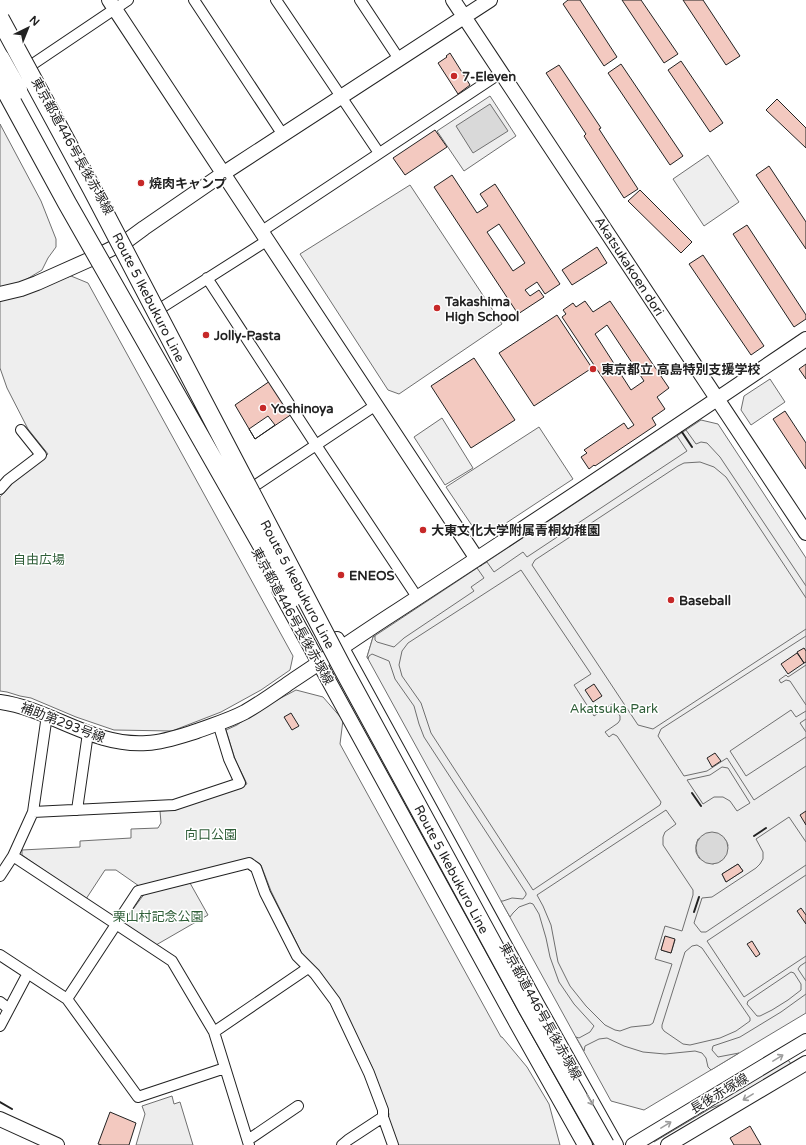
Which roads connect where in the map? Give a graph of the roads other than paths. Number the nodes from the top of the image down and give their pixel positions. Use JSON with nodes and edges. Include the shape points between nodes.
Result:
{"nodes":[{"id":1,"x":128,"y":0,"type":"edge"},
{"id":2,"x":194,"y":0,"type":"edge"},
{"id":3,"x":276,"y":0,"type":"edge"},
{"id":4,"x":360,"y":0,"type":"edge"},
{"id":5,"x":453,"y":0,"type":"edge"},
{"id":6,"x":490,"y":0,"type":"edge"},
{"id":7,"x":112,"y":4,"type":"edge"},
{"id":8,"x":0,"y":11,"type":"edge"},
{"id":9,"x":464,"y":16,"type":"junction"},
{"id":10,"x":0,"y":19,"type":"edge"},
{"id":11,"x":0,"y":42,"type":"edge"},
{"id":12,"x":0,"y":58,"type":"edge"},
{"id":13,"x":399,"y":59,"type":"junction"},
{"id":14,"x":30,"y":66,"type":"junction"},
{"id":15,"x":502,"y":72,"type":"junction"},
{"id":16,"x":0,"y":80,"type":"edge"},
{"id":17,"x":0,"y":87,"type":"edge"},
{"id":18,"x":341,"y":97,"type":"junction"},
{"id":19,"x":283,"y":135,"type":"junction"},
{"id":20,"x":379,"y":153,"type":"junction"},
{"id":21,"x":224,"y":173,"type":"junction"},
{"id":22,"x":265,"y":236,"type":"junction"},
{"id":23,"x":125,"y":242,"type":"junction"},
{"id":24,"x":93,"y":258,"type":"junction"},
{"id":25,"x":207,"y":278,"type":"junction"},
{"id":26,"x":0,"y":294,"type":"edge"},
{"id":27,"x":161,"y":308,"type":"junction"},
{"id":28,"x":806,"y":339,"type":"edge"},
{"id":29,"x":717,"y":398,"type":"junction"},
{"id":30,"x":376,"y":405,"type":"junction"},
{"id":31,"x":21,"y":430,"type":"dead end"},
{"id":32,"x":316,"y":445,"type":"junction"},
{"id":33,"x":256,"y":485,"type":"junction"},
{"id":34,"x":0,"y":489,"type":"edge"},
{"id":35,"x":806,"y":533,"type":"edge"},
{"id":36,"x":477,"y":559,"type":"junction"},
{"id":37,"x":295,"y":591,"type":"junction"},
{"id":38,"x":417,"y":597,"type":"junction"},
{"id":39,"x":342,"y":648,"type":"junction"},
{"id":40,"x":320,"y":663,"type":"junction"},
{"id":41,"x":0,"y":702,"type":"edge"},
{"id":42,"x":46,"y":715,"type":"junction"},
{"id":43,"x":218,"y":723,"type":"junction"},
{"id":44,"x":88,"y":733,"type":"junction"},
{"id":45,"x":77,"y":810,"type":"junction"},
{"id":46,"x":33,"y":812,"type":"junction"},
{"id":47,"x":14,"y":856,"type":"junction"},
{"id":48,"x":0,"y":876,"type":"edge"},
{"id":49,"x":116,"y":924,"type":"junction"},
{"id":50,"x":0,"y":955,"type":"edge"},
{"id":51,"x":308,"y":968,"type":"junction"},
{"id":52,"x":28,"y":973,"type":"junction"},
{"id":53,"x":67,"y":999,"type":"junction"},
{"id":54,"x":0,"y":1002,"type":"edge"},
{"id":55,"x":9,"y":1009,"type":"junction"},
{"id":56,"x":0,"y":1026,"type":"edge"},
{"id":57,"x":214,"y":1032,"type":"junction"},
{"id":58,"x":806,"y":1041,"type":"edge"},
{"id":59,"x":806,"y":1063,"type":"edge"},
{"id":60,"x":225,"y":1068,"type":"junction"},
{"id":61,"x":298,"y":1106,"type":"dead end"},
{"id":62,"x":383,"y":1117,"type":"junction"},
{"id":63,"x":0,"y":1119,"type":"edge"},
{"id":64,"x":248,"y":1143,"type":"edge"},
{"id":65,"x":57,"y":1145,"type":"edge"},
{"id":66,"x":342,"y":1145,"type":"edge"},
{"id":67,"x":393,"y":1145,"type":"edge"},
{"id":68,"x":585,"y":1145,"type":"edge"},
{"id":69,"x":595,"y":1145,"type":"edge"},
{"id":70,"x":604,"y":1145,"type":"edge"},
{"id":71,"x":616,"y":1145,"type":"edge"},
{"id":72,"x":633,"y":1145,"type":"edge"},
{"id":73,"x":668,"y":1145,"type":"edge"}],
"edges":[{"from":1,"to":7,"type":"street"},
{"from":2,"to":19,"type":"street"},
{"from":3,"to":18,"type":"street"},
{"from":4,"to":13,"type":"street"},
{"from":5,"to":9,"type":"main road","name":"Akatsukakoen dori"},
{"from":6,"to":9,"type":"main road"},
{"from":7,"to":14,"type":"street"},
{"from":7,"to":21,"type":"main road"},
{"from":8,"to":14,"type":"main road","name":"東京都道446号長後赤塚線"},
{"from":9,"to":13,"type":"main road"},
{"from":9,"to":15,"type":"main road","name":"Akatsukakoen dori"},
{"from":10,"to":37,"type":"highway","name":"Route 5 Ikebukuro Line","bridge":true,"via":[[96,196]]},
{"from":11,"to":37,"type":"highway","bridge":true},
{"from":12,"to":37,"type":"highway","bridge":true},
{"from":13,"to":18,"type":"main road"},
{"from":14,"to":23,"type":"main road","name":"東京都道446号長後赤塚線"},
{"from":15,"to":20,"type":"street"},
{"from":15,"to":29,"type":"main road","name":"Akatsukakoen dori"},
{"from":16,"to":37,"type":"highway","name":"Route 5 Ikebukuro Line","bridge":true,"via":[[67,202]]},
{"from":17,"to":24,"type":"main road","name":"東京都道446号長後赤塚線"},
{"from":18,"to":19,"type":"main road"},
{"from":18,"to":20,"type":"street"},
{"from":19,"to":21,"type":"main road"},
{"from":20,"to":22,"type":"street"},
{"from":21,"to":22,"type":"main road"},
{"from":21,"to":23,"type":"main road"},
{"from":22,"to":25,"type":"street"},
{"from":22,"to":30,"type":"main road"},
{"from":23,"to":24,"type":"main road"},
{"from":23,"to":27,"type":"main road","name":"東京都道446号長後赤塚線"},
{"from":24,"to":26,"type":"main road","via":[[37,283]]},
{"from":24,"to":40,"type":"main road","name":"東京都道446号長後赤塚線"},
{"from":25,"to":27,"type":"street"},
{"from":25,"to":32,"type":"street"},
{"from":27,"to":33,"type":"main road","name":"東京都道446号長後赤塚線"},
{"from":28,"to":29,"type":"main road","name":"補助第293号線"},
{"from":29,"to":35,"type":"main road","name":"Akatsukakoen dori"},
{"from":29,"to":36,"type":"main road","name":"補助第293号線"},
{"from":30,"to":32,"type":"street"},
{"from":30,"to":36,"type":"main road"},
{"from":31,"to":34,"type":"street","via":[[41,455]]},
{"from":32,"to":33,"type":"street"},
{"from":32,"to":38,"type":"street"},
{"from":33,"to":39,"type":"main road","name":"東京都道446号長後赤塚線"},
{"from":36,"to":38,"type":"main road","name":"補助第293号線"},
{"from":37,"to":69,"type":"highway","name":"Route 5 Ikebukuro Line","via":[[520,1013]]},
{"from":37,"to":70,"type":"highway","name":"Route 5 Ikebukuro Line","bridge":true},
{"from":38,"to":39,"type":"main road","name":"補助第293号線"},
{"from":39,"to":40,"type":"main road","name":"補助第293号線"},
{"from":39,"to":71,"type":"main road","name":"東京都道446号長後赤塚線","one_way":true},
{"from":40,"to":43,"type":"main road","name":"補助第293号線","via":[[257,705]]},
{"from":40,"to":68,"type":"main road","name":"東京都道446号長後赤塚線"},
{"from":41,"to":42,"type":"main road","name":"補助第293号線"},
{"from":42,"to":44,"type":"main road","name":"補助第293号線"},
{"from":42,"to":46,"type":"street"},
{"from":43,"to":44,"type":"main road","name":"補助第293号線","via":[[170,740],[145,743],[118,742]]},
{"from":43,"to":45,"type":"street","via":[[229,759],[240,783],[174,805]]},
{"from":44,"to":45,"type":"street"},
{"from":45,"to":46,"type":"street"},
{"from":46,"to":47,"type":"street"},
{"from":47,"to":48,"type":"street"},
{"from":47,"to":49,"type":"street"},
{"from":49,"to":51,"type":"street","via":[[138,892],[249,863],[256,868],[265,893],[298,956]]},
{"from":49,"to":53,"type":"street"},
{"from":49,"to":57,"type":"street","via":[[172,961]]},
{"from":50,"to":52,"type":"street"},
{"from":51,"to":57,"type":"street"},
{"from":51,"to":62,"type":"street","via":[[335,1001],[369,1073],[383,1110]]},
{"from":52,"to":53,"type":"street"},
{"from":52,"to":55,"type":"street"},
{"from":53,"to":60,"type":"street","via":[[138,1097]]},
{"from":54,"to":55,"type":"street"},
{"from":55,"to":56,"type":"street"},
{"from":57,"to":60,"type":"street"},
{"from":72,"to":58,"type":"main road","name":"長後赤塚線","one_way":true},
{"from":59,"to":73,"type":"main road","name":"長後赤塚線","one_way":true},
{"from":60,"to":64,"type":"street"},
{"from":61,"to":64,"type":"street"},
{"from":62,"to":66,"type":"street"},
{"from":62,"to":67,"type":"street"},
{"from":63,"to":65,"type":"main road"}]}
